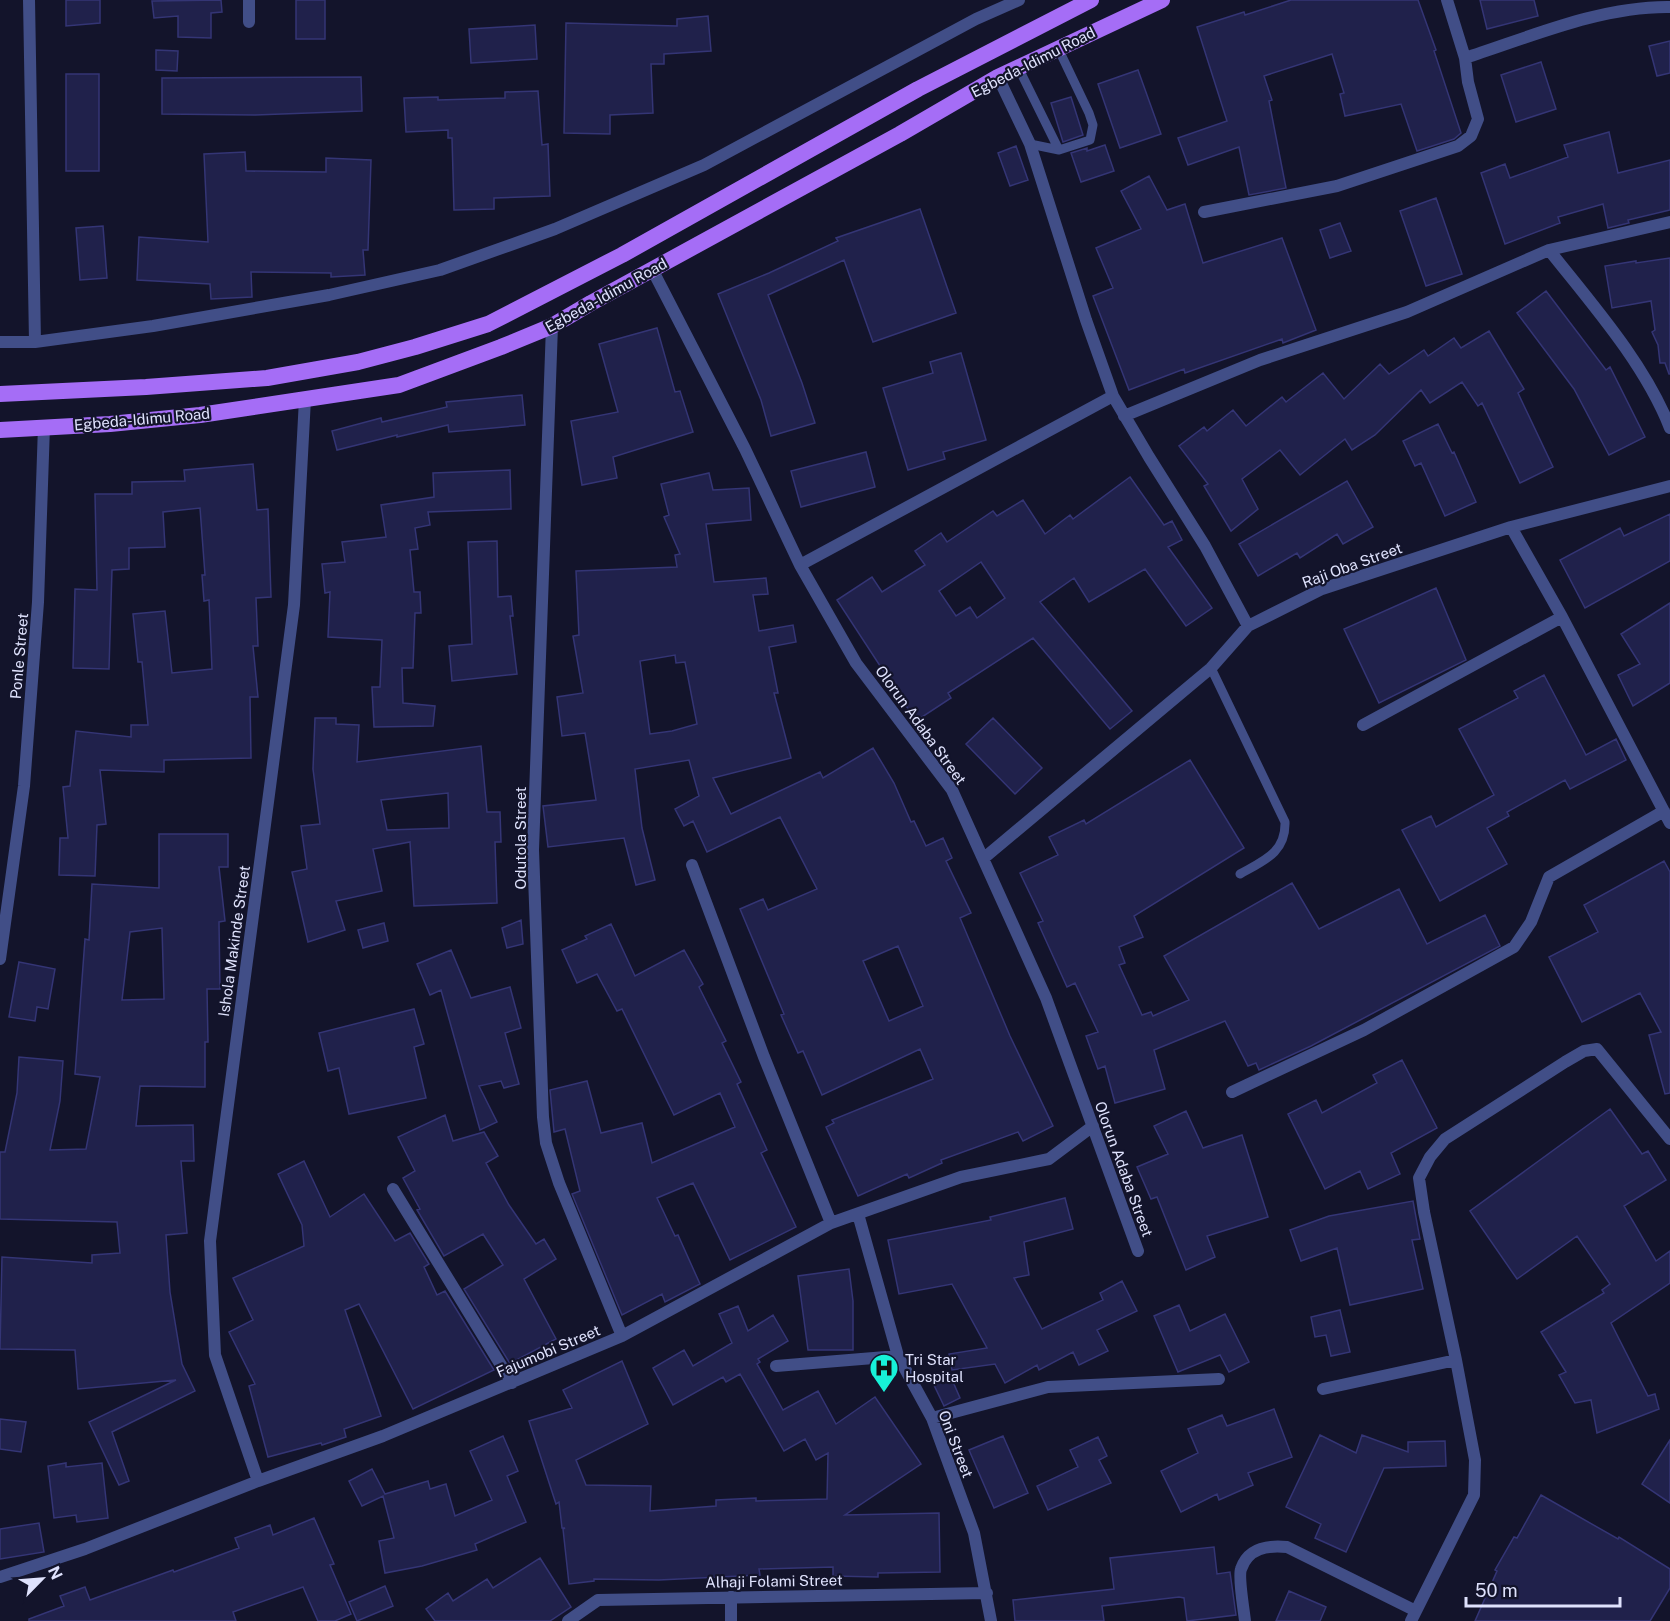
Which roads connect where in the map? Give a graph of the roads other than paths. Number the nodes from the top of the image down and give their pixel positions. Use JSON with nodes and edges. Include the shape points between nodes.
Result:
{"nodes":[{"id":1,"x":29,"y":0,"type":"edge"},
{"id":2,"x":249,"y":0,"type":"edge"},
{"id":3,"x":1019,"y":0,"type":"edge"},
{"id":4,"x":1091,"y":0,"type":"edge"},
{"id":5,"x":1162,"y":0,"type":"edge"},
{"id":6,"x":1447,"y":0,"type":"edge"},
{"id":7,"x":1670,"y":7,"type":"edge"},
{"id":8,"x":249,"y":22,"type":"dead end"},
{"id":9,"x":1058,"y":48,"type":"junction"},
{"id":10,"x":1465,"y":58,"type":"junction"},
{"id":11,"x":1018,"y":67,"type":"junction"},
{"id":12,"x":998,"y":77,"type":"junction"},
{"id":13,"x":1030,"y":144,"type":"junction"},
{"id":14,"x":1059,"y":150,"type":"junction"},
{"id":15,"x":1204,"y":212,"type":"dead end"},
{"id":16,"x":1670,"y":222,"type":"edge"},
{"id":17,"x":1550,"y":250,"type":"junction"},
{"id":18,"x":652,"y":269,"type":"junction"},
{"id":19,"x":552,"y":326,"type":"junction"},
{"id":20,"x":0,"y":342,"type":"edge"},
{"id":21,"x":35,"y":342,"type":"junction"},
{"id":22,"x":0,"y":394,"type":"edge"},
{"id":23,"x":1113,"y":396,"type":"junction"},
{"id":24,"x":305,"y":399,"type":"junction"},
{"id":25,"x":1124,"y":416,"type":"junction"},
{"id":26,"x":44,"y":426,"type":"junction"},
{"id":27,"x":1670,"y":428,"type":"edge"},
{"id":28,"x":0,"y":430,"type":"edge"},
{"id":29,"x":1670,"y":486,"type":"edge"},
{"id":30,"x":1511,"y":527,"type":"junction"},
{"id":31,"x":800,"y":565,"type":"junction"},
{"id":32,"x":1562,"y":617,"type":"junction"},
{"id":33,"x":1248,"y":626,"type":"junction"},
{"id":34,"x":1211,"y":668,"type":"junction"},
{"id":35,"x":1363,"y":725,"type":"dead end"},
{"id":36,"x":1664,"y":811,"type":"junction"},
{"id":37,"x":1670,"y":823,"type":"edge"},
{"id":38,"x":984,"y":858,"type":"junction"},
{"id":39,"x":693,"y":865,"type":"dead end"},
{"id":40,"x":1240,"y":874,"type":"dead end"},
{"id":41,"x":0,"y":959,"type":"edge"},
{"id":42,"x":1232,"y":1092,"type":"dead end"},
{"id":43,"x":1093,"y":1126,"type":"junction"},
{"id":44,"x":1670,"y":1139,"type":"edge"},
{"id":45,"x":393,"y":1189,"type":"dead end"},
{"id":46,"x":858,"y":1214,"type":"junction"},
{"id":47,"x":831,"y":1223,"type":"junction"},
{"id":48,"x":1138,"y":1251,"type":"dead end"},
{"id":49,"x":622,"y":1335,"type":"junction"},
{"id":50,"x":898,"y":1356,"type":"junction"},
{"id":51,"x":1456,"y":1360,"type":"junction"},
{"id":52,"x":776,"y":1366,"type":"dead end"},
{"id":53,"x":1219,"y":1379,"type":"dead end"},
{"id":54,"x":512,"y":1383,"type":"junction"},
{"id":55,"x":1323,"y":1389,"type":"dead end"},
{"id":56,"x":932,"y":1418,"type":"junction"},
{"id":57,"x":258,"y":1481,"type":"junction"},
{"id":58,"x":0,"y":1577,"type":"edge"},
{"id":59,"x":987,"y":1593,"type":"junction"},
{"id":60,"x":731,"y":1597,"type":"junction"},
{"id":61,"x":1413,"y":1616,"type":"edge"},
{"id":62,"x":568,"y":1621,"type":"edge"},
{"id":63,"x":731,"y":1621,"type":"edge"},
{"id":64,"x":991,"y":1621,"type":"edge"},
{"id":65,"x":1245,"y":1621,"type":"edge"}],
"edges":[{"from":1,"to":21,"type":"street"},
{"from":2,"to":8,"type":"street"},
{"from":3,"to":21,"type":"street","via":[[976,19],[704,165],[555,229],[440,270],[223,314]]},
{"from":4,"to":22,"type":"main road","name":"Egbeda-Idimu Road","via":[[918,89],[622,255],[488,324],[358,362],[267,378]]},
{"from":5,"to":9,"type":"main road","name":"Egbeda-Idimu Road"},
{"from":6,"to":10,"type":"street"},
{"from":7,"to":10,"type":"street","via":[[1578,20]]},
{"from":9,"to":11,"type":"main road","name":"Egbeda-Idimu Road"},
{"from":9,"to":14,"type":"lane","via":[[1093,125],[1090,140]]},
{"from":10,"to":15,"type":"street","via":[[1478,119],[1471,136],[1458,146],[1337,186]]},
{"from":11,"to":12,"type":"main road","name":"Egbeda-Idimu Road"},
{"from":11,"to":14,"type":"lane"},
{"from":12,"to":13,"type":"street"},
{"from":12,"to":18,"type":"main road","name":"Egbeda-Idimu Road"},
{"from":13,"to":14,"type":"lane"},
{"from":13,"to":23,"type":"street"},
{"from":16,"to":17,"type":"street"},
{"from":17,"to":25,"type":"street","via":[[1407,312],[1260,360]]},
{"from":17,"to":27,"type":"street","via":[[1624,345]]},
{"from":18,"to":19,"type":"main road","name":"Egbeda-Idimu Road"},
{"from":18,"to":31,"type":"street","name":"Olorun Adaba Street"},
{"from":19,"to":24,"type":"main road","name":"Egbeda-Idimu Road","via":[[399,385]]},
{"from":19,"to":49,"type":"street","name":"Odutola Street","via":[[533,850],[543,1117],[558,1183]]},
{"from":20,"to":21,"type":"street"},
{"from":23,"to":25,"type":"street"},
{"from":23,"to":31,"type":"street"},
{"from":24,"to":26,"type":"main road","name":"Egbeda-Idimu Road","via":[[189,416]]},
{"from":24,"to":57,"type":"street","name":"Ishola Makinde Street","via":[[294,604],[210,1241],[215,1355]]},
{"from":25,"to":33,"type":"street","via":[[1205,546]]},
{"from":26,"to":28,"type":"main road","name":"Egbeda-Idimu Road"},
{"from":26,"to":41,"type":"street","name":"Ponle Street","via":[[38,602],[24,786]]},
{"from":29,"to":30,"type":"street","name":"Raji Oba Street"},
{"from":30,"to":32,"type":"street"},
{"from":30,"to":33,"type":"street","name":"Raji Oba Street","via":[[1322,590]]},
{"from":31,"to":38,"type":"street","name":"Olorun Adaba Street","via":[[856,663],[952,790]]},
{"from":32,"to":35,"type":"street"},
{"from":32,"to":36,"type":"street"},
{"from":33,"to":34,"type":"street","name":"Raji Oba Street"},
{"from":34,"to":38,"type":"street","name":"Raji Oba Street"},
{"from":34,"to":40,"type":"lane","via":[[1285,822],[1286,836],[1272,855]]},
{"from":36,"to":37,"type":"street"},
{"from":36,"to":42,"type":"street","via":[[1549,877],[1531,922],[1514,947],[1364,1030]]},
{"from":38,"to":43,"type":"street","name":"Olorun Adaba Street","via":[[1046,998]]},
{"from":39,"to":47,"type":"street"},
{"from":43,"to":46,"type":"street","name":"Fajumobi Street","via":[[1049,1159],[961,1177]]},
{"from":43,"to":48,"type":"street","name":"Olorun Adaba Street"},
{"from":44,"to":51,"type":"street","via":[[1597,1048],[1565,1062],[1445,1139],[1419,1178]]},
{"from":45,"to":54,"type":"street"},
{"from":46,"to":47,"type":"street","name":"Fajumobi Street"},
{"from":46,"to":50,"type":"street","name":"Oni Street"},
{"from":47,"to":49,"type":"street","name":"Fajumobi Street"},
{"from":49,"to":54,"type":"street","name":"Fajumobi Street"},
{"from":50,"to":52,"type":"street"},
{"from":50,"to":56,"type":"street","name":"Oni Street"},
{"from":51,"to":55,"type":"street"},
{"from":51,"to":61,"type":"street","via":[[1475,1460],[1474,1495]]},
{"from":53,"to":56,"type":"street","via":[[1048,1387]]},
{"from":54,"to":57,"type":"street","name":"Fajumobi Street","via":[[383,1436]]},
{"from":56,"to":59,"type":"street","name":"Oni Street","via":[[974,1533]]},
{"from":57,"to":58,"type":"street","name":"Fajumobi Street","via":[[85,1549]]},
{"from":59,"to":60,"type":"street","name":"Alhaji Folami Street"},
{"from":59,"to":64,"type":"street","name":"Oni Street"},
{"from":60,"to":62,"type":"street","name":"Alhaji Folami Street","via":[[598,1600]]},
{"from":60,"to":63,"type":"street"},
{"from":61,"to":65,"type":"street","via":[[1287,1547],[1270,1545],[1252,1551],[1240,1570]]}]}
